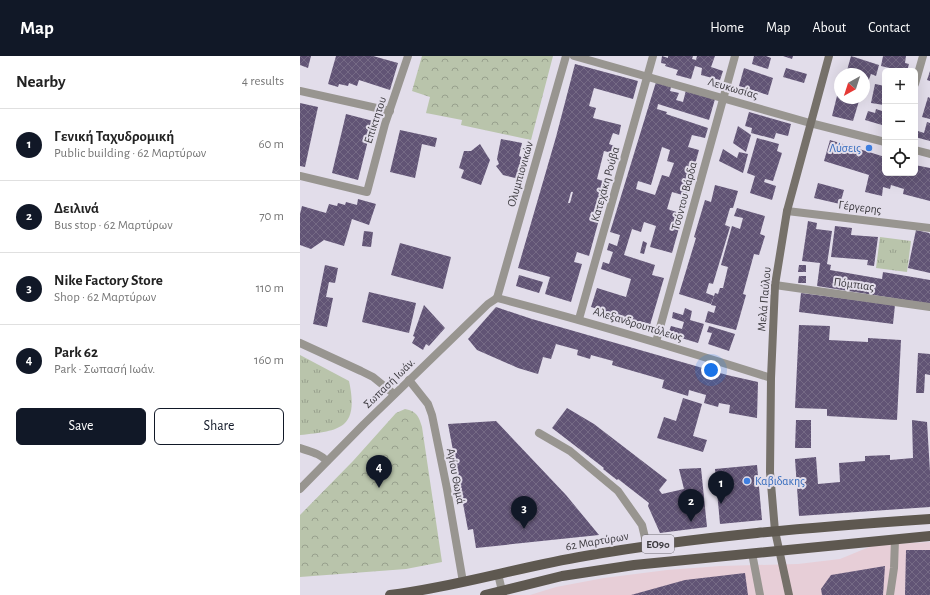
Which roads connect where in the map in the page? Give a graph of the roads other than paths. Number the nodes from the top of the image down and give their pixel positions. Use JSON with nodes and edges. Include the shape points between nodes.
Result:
{"nodes":[{"id":1,"x":408,"y":56,"type":"edge"},
{"id":2,"x":566,"y":56,"type":"edge"},
{"id":3,"x":574,"y":56,"type":"edge"},
{"id":4,"x":653,"y":56,"type":"edge"},
{"id":5,"x":734,"y":56,"type":"edge"},
{"id":6,"x":829,"y":56,"type":"edge"},
{"id":7,"x":923,"y":56,"type":"edge"},
{"id":8,"x":918,"y":74,"type":"edge"},
{"id":9,"x":648,"y":76,"type":"junction"},
{"id":10,"x":300,"y":91,"type":"edge"},
{"id":11,"x":723,"y":97,"type":"junction"},
{"id":12,"x":390,"y":111,"type":"junction"},
{"id":13,"x":810,"y":123,"type":"junction"},
{"id":14,"x":882,"y":141,"type":"edge"},
{"id":15,"x":918,"y":151,"type":"edge"},
{"id":16,"x":930,"y":154,"type":"edge"},
{"id":17,"x":300,"y":176,"type":"edge"},
{"id":18,"x":786,"y":211,"type":"junction"},
{"id":19,"x":930,"y":228,"type":"edge"},
{"id":20,"x":775,"y":285,"type":"junction"},
{"id":21,"x":497,"y":298,"type":"junction"},
{"id":22,"x":930,"y":307,"type":"edge"},
{"id":23,"x":579,"y":319,"type":"junction"},
{"id":24,"x":656,"y":342,"type":"junction"},
{"id":25,"x":300,"y":343,"type":"edge"},
{"id":26,"x":771,"y":378,"type":"junction"},
{"id":27,"x":409,"y":380,"type":"junction"},
{"id":28,"x":394,"y":394,"type":"junction"},
{"id":29,"x":539,"y":433,"type":"dead end"},
{"id":30,"x":300,"y":448,"type":"edge"},
{"id":31,"x":327,"y":461,"type":"junction"},
{"id":32,"x":300,"y":489,"type":"edge"},
{"id":33,"x":930,"y":519,"type":"edge"},
{"id":34,"x":775,"y":531,"type":"junction"},
{"id":35,"x":930,"y":536,"type":"edge"},
{"id":36,"x":895,"y":539,"type":"junction"},
{"id":37,"x":647,"y":546,"type":"junction"},
{"id":38,"x":779,"y":550,"type":"junction"},
{"id":39,"x":752,"y":553,"type":"junction"},
{"id":40,"x":498,"y":574,"type":"junction"},
{"id":41,"x":463,"y":582,"type":"junction"},
{"id":42,"x":503,"y":593,"type":"edge"},
{"id":43,"x":390,"y":595,"type":"edge"},
{"id":44,"x":484,"y":595,"type":"edge"},
{"id":45,"x":760,"y":595,"type":"edge"},
{"id":46,"x":788,"y":595,"type":"edge"},
{"id":47,"x":890,"y":595,"type":"edge"}],
"edges":[{"from":1,"to":12,"type":"street","name":"Επίκτητου"},
{"from":2,"to":21,"type":"street","name":"Ολυμπιονικών"},
{"from":3,"to":9,"type":"street","name":"Λευκωσίας"},
{"from":4,"to":9,"type":"street","name":"Κατεχάκη Ρούβα"},
{"from":5,"to":11,"type":"street","name":"Τσόντου Βάρδα"},
{"from":6,"to":13,"type":"street","name":"Μελά Παύλου"},
{"from":7,"to":8,"type":"street"},
{"from":9,"to":11,"type":"street","name":"Λευκωσίας"},
{"from":9,"to":23,"type":"street","name":"Κατεχάκη Ρούβα"},
{"from":10,"to":12,"type":"street"},
{"from":11,"to":13,"type":"street","name":"Λευκωσίας"},
{"from":11,"to":24,"type":"street","name":"Τσόντου Βάρδα"},
{"from":12,"to":17,"type":"street","name":"Επίκτητου","via":[[368,192]]},
{"from":13,"to":14,"type":"street","name":"Λευκωσίας"},
{"from":13,"to":18,"type":"street","name":"Μελά Παύλου"},
{"from":15,"to":16,"type":"street"},
{"from":18,"to":19,"type":"street","name":"Γέργερης"},
{"from":18,"to":20,"type":"street","name":"Μελά Παύλου"},
{"from":20,"to":22,"type":"street","name":"Πόμπιας"},
{"from":20,"to":26,"type":"street","name":"Μελά Παύλου"},
{"from":21,"to":23,"type":"street","name":"Αλεξανδρουπόλεως"},
{"from":21,"to":27,"type":"street","name":"Σωπασή Ιωάν."},
{"from":23,"to":24,"type":"street","name":"Αλεξανδρουπόλεως"},
{"from":24,"to":26,"type":"street","name":"Αλεξανδρουπόλεως"},
{"from":25,"to":28,"type":"street","via":[[373,377]]},
{"from":26,"to":34,"type":"street","name":"Μελά Παύλου","via":[[770,472]]},
{"from":27,"to":28,"type":"street","name":"Σωπασή Ιωάν."},
{"from":27,"to":41,"type":"street","name":"Αγίου Θωμά","via":[[428,404],[432,415]]},
{"from":28,"to":31,"type":"street","name":"Σωπασή Ιωάν."},
{"from":29,"to":37,"type":"street","via":[[570,451],[618,491],[642,525]]},
{"from":30,"to":31,"type":"street","via":[[314,452]]},
{"from":31,"to":32,"type":"street","name":"Σωπασή Ιωάν."},
{"from":33,"to":34,"type":"main road","name":"62 Μαρτύρων","number":"ΕΟ90"},
{"from":34,"to":37,"type":"main road","name":"62 Μαρτύρων","number":"ΕΟ90"},
{"from":34,"to":38,"type":"street","name":"Μελά Παύλου"},
{"from":35,"to":36,"type":"main road","number":"ΕΟ90"},
{"from":36,"to":38,"type":"main road","number":"ΕΟ90"},
{"from":36,"to":47,"type":"street"},
{"from":37,"to":40,"type":"main road","name":"62 Μαρτύρων","number":"ΕΟ90"},
{"from":38,"to":39,"type":"main road","number":"ΕΟ90"},
{"from":38,"to":46,"type":"street","name":"Μελά Παύλου"},
{"from":39,"to":42,"type":"main road","number":"ΕΟ90","via":[[580,572]]},
{"from":39,"to":45,"type":"street"},
{"from":40,"to":41,"type":"main road","name":"62 Μαρτύρων","number":"ΕΟ90"},
{"from":40,"to":42,"type":"street"},
{"from":41,"to":43,"type":"main road","name":"62 Μαρτύρων","number":"ΕΟ90","via":[[430,590]]},
{"from":42,"to":44,"type":"main road","number":"ΕΟ90"}]}
